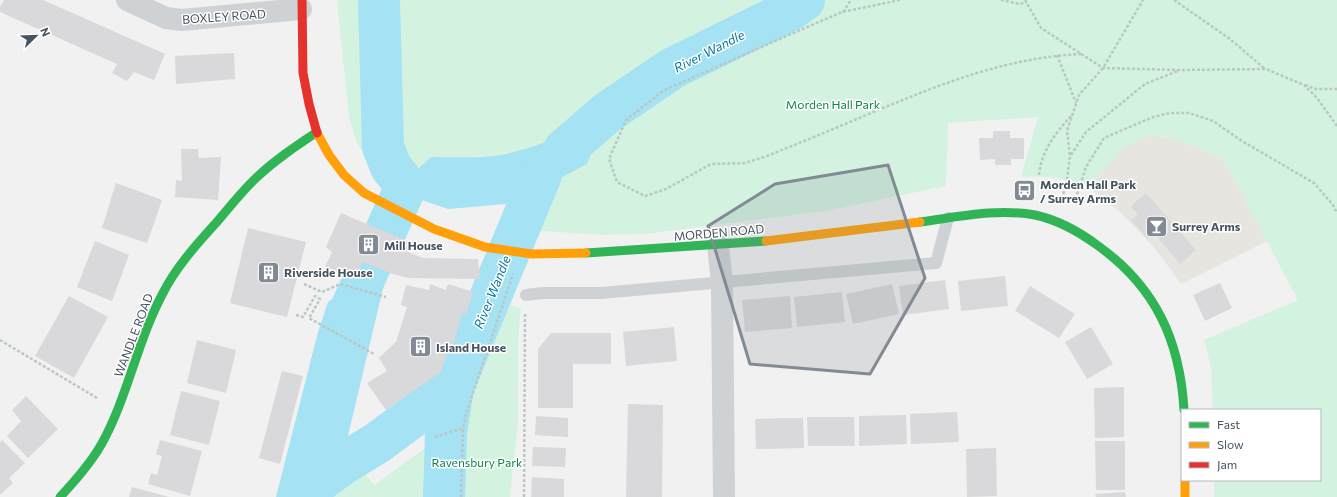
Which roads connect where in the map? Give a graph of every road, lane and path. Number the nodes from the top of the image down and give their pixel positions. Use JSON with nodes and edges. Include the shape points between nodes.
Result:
{"nodes":[{"id":1,"x":127,"y":0,"type":"edge"},
{"id":2,"x":851,"y":0,"type":"edge"},
{"id":3,"x":900,"y":0,"type":"edge"},
{"id":4,"x":1001,"y":0,"type":"edge"},
{"id":5,"x":1143,"y":0,"type":"edge"},
{"id":6,"x":1174,"y":0,"type":"edge"},
{"id":7,"x":1026,"y":1,"type":"edge"},
{"id":8,"x":301,"y":5,"type":"edge"},
{"id":9,"x":842,"y":12,"type":"junction"},
{"id":10,"x":1080,"y":54,"type":"junction"},
{"id":11,"x":1057,"y":55,"type":"junction"},
{"id":12,"x":1103,"y":68,"type":"junction"},
{"id":13,"x":1266,"y":69,"type":"junction"},
{"id":14,"x":1180,"y":70,"type":"junction"},
{"id":15,"x":1304,"y":85,"type":"junction"},
{"id":16,"x":1337,"y":89,"type":"edge"},
{"id":17,"x":1076,"y":103,"type":"junction"},
{"id":18,"x":1072,"y":115,"type":"junction"},
{"id":19,"x":1337,"y":126,"type":"edge"},
{"id":20,"x":317,"y":132,"type":"junction"},
{"id":21,"x":1070,"y":156,"type":"junction"},
{"id":22,"x":1039,"y":175,"type":"dead end"},
{"id":23,"x":1066,"y":186,"type":"dead end"},
{"id":24,"x":1337,"y":213,"type":"edge"},
{"id":25,"x":948,"y":218,"type":"junction"},
{"id":26,"x":1066,"y":226,"type":"junction"},
{"id":27,"x":718,"y":245,"type":"junction"},
{"id":28,"x":722,"y":282,"type":"junction"},
{"id":29,"x":304,"y":284,"type":"dead end"},
{"id":30,"x":506,"y":292,"type":"dead end"},
{"id":31,"x":526,"y":295,"type":"joint"},
{"id":32,"x":386,"y":297,"type":"dead end"},
{"id":33,"x":296,"y":315,"type":"dead end"},
{"id":34,"x":0,"y":340,"type":"edge"},
{"id":35,"x":374,"y":354,"type":"dead end"},
{"id":36,"x":1184,"y":409,"type":"edge"},
{"id":37,"x":117,"y":410,"type":"junction"},
{"id":38,"x":463,"y":428,"type":"junction"},
{"id":39,"x":435,"y":437,"type":"dead end"},
{"id":40,"x":1185,"y":481,"type":"edge"},
{"id":41,"x":60,"y":497,"type":"edge"},
{"id":42,"x":461,"y":497,"type":"edge"},
{"id":43,"x":524,"y":497,"type":"edge"},
{"id":44,"x":724,"y":497,"type":"edge"},
{"id":45,"x":1185,"y":497,"type":"edge"}],
"edges":[{"from":1,"to":8,"type":"street","name":"BOXLEY ROAD","via":[[166,18],[182,20]]},
{"from":2,"to":9,"type":"path"},
{"from":3,"to":9,"type":"path"},
{"from":4,"to":7,"type":"path","via":[[1020,4]]},
{"from":5,"to":12,"type":"path"},
{"from":6,"to":13,"type":"path","via":[[1230,39]]},
{"from":7,"to":10,"type":"path","via":[[1041,28]]},
{"from":8,"to":20,"type":"main road","name":"MORDEN ROAD","via":[[304,73]]},
{"from":9,"to":11,"type":"path","via":[[663,91],[626,120],[609,159],[617,182],[645,196],[666,189],[711,164],[745,163],[767,156],[951,81],[1024,60]]},
{"from":10,"to":11,"type":"path"},
{"from":10,"to":12,"type":"path"},
{"from":11,"to":17,"type":"path"},
{"from":12,"to":14,"type":"path"},
{"from":12,"to":17,"type":"path","via":[[1079,95]]},
{"from":13,"to":14,"type":"path"},
{"from":13,"to":15,"type":"path"},
{"from":14,"to":21,"type":"path","via":[[1145,84],[1086,132]]},
{"from":15,"to":16,"type":"path","via":[[1316,89]]},
{"from":15,"to":19,"type":"path"},
{"from":17,"to":18,"type":"path"},
{"from":18,"to":21,"type":"path","via":[[1067,131]]},
{"from":18,"to":22,"type":"path","via":[[1057,131],[1040,164]]},
{"from":20,"to":27,"type":"main road","name":"MORDEN ROAD","via":[[329,155],[344,175],[364,193],[434,229],[485,247],[520,253],[604,253]]},
{"from":20,"to":37,"type":"main road","name":"WANDLE ROAD","via":[[288,151],[256,178],[181,265],[163,292],[153,314]]},
{"from":21,"to":23,"type":"path"},
{"from":24,"to":26,"type":"path","via":[[1334,205],[1314,183],[1213,121],[1189,113],[1153,117],[1104,138],[1086,167]]},
{"from":25,"to":26,"type":"main road","name":"MORDEN ROAD","via":[[998,212],[1028,214]]},
{"from":25,"to":27,"type":"main road","name":"MORDEN ROAD"},
{"from":25,"to":28,"type":"lane","via":[[936,263]]},
{"from":26,"to":36,"type":"main road","name":"MORDEN ROAD","via":[[1081,233],[1106,251],[1132,274],[1152,301],[1178,361]]},
{"from":27,"to":28,"type":"street"},
{"from":28,"to":31,"type":"lane","via":[[601,293]]},
{"from":28,"to":44,"type":"street"},
{"from":29,"to":32,"type":"path","via":[[322,292],[340,284]]},
{"from":30,"to":38,"type":"path"},
{"from":31,"to":43,"type":"path"},
{"from":33,"to":35,"type":"path","via":[[303,317],[315,296],[320,299],[309,318]]},
{"from":34,"to":37,"type":"path"},
{"from":37,"to":41,"type":"main road","name":"WANDLE ROAD","via":[[101,445],[80,476]]},
{"from":38,"to":39,"type":"path"},
{"from":38,"to":42,"type":"path"},
{"from":40,"to":45,"type":"main road"}]}
